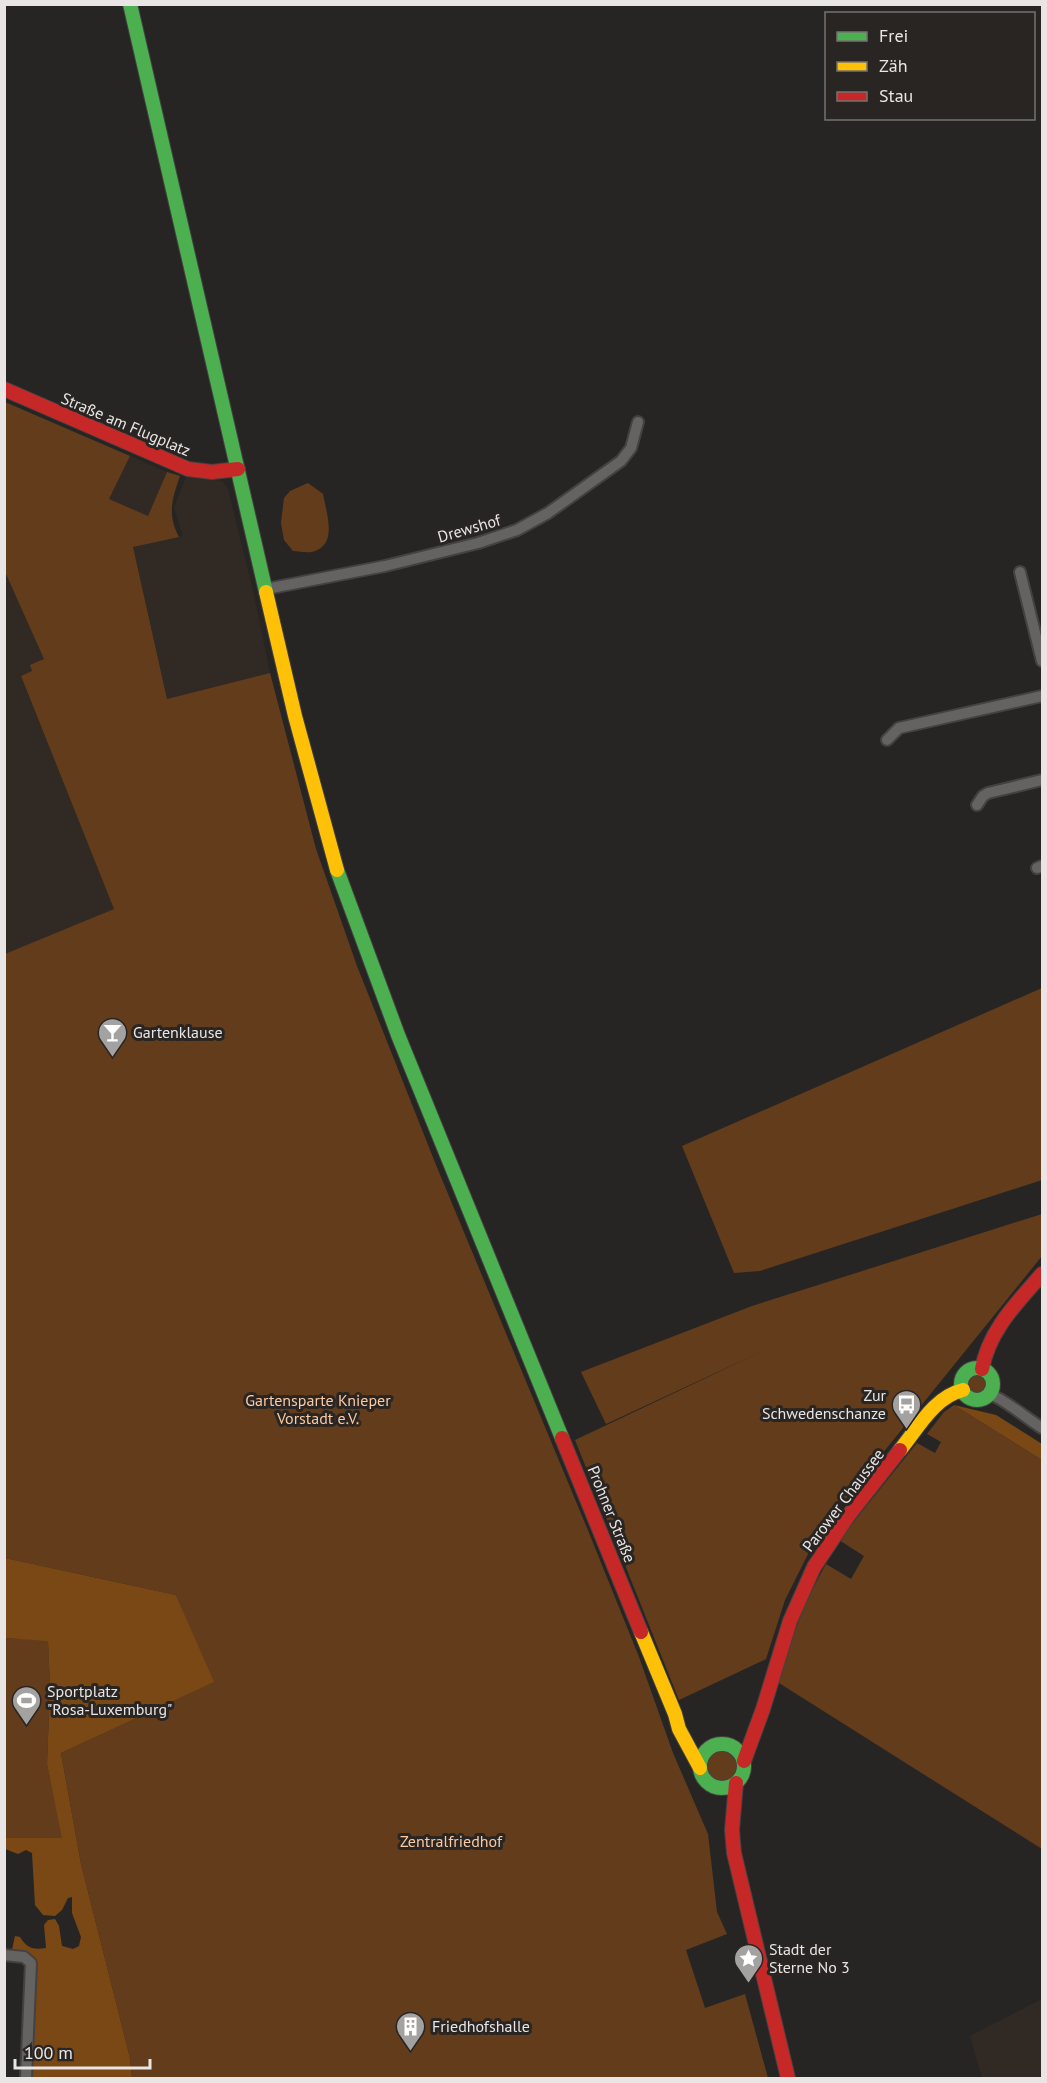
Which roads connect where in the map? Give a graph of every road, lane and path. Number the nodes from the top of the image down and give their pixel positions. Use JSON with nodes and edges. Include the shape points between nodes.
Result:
{"nodes":[{"id":1,"x":130,"y":4,"type":"edge"},
{"id":2,"x":4,"y":389,"type":"edge"},
{"id":3,"x":638,"y":422,"type":"dead end"},
{"id":4,"x":238,"y":469,"type":"junction"},
{"id":5,"x":1020,"y":572,"type":"dead end"},
{"id":6,"x":266,"y":590,"type":"junction"},
{"id":7,"x":1042,"y":662,"type":"edge"},
{"id":8,"x":1042,"y":696,"type":"edge"},
{"id":9,"x":887,"y":740,"type":"dead end"},
{"id":10,"x":1042,"y":780,"type":"edge"},
{"id":11,"x":977,"y":805,"type":"dead end"},
{"id":12,"x":1042,"y":1274,"type":"edge"},
{"id":13,"x":982,"y":1369,"type":"junction"},
{"id":14,"x":963,"y":1390,"type":"junction"},
{"id":15,"x":990,"y":1394,"type":"junction"},
{"id":16,"x":1042,"y":1428,"type":"edge"},
{"id":17,"x":675,"y":1713,"type":"junction"},
{"id":18,"x":759,"y":1720,"type":"junction"},
{"id":19,"x":720,"y":1744,"type":"junction"},
{"id":20,"x":744,"y":1761,"type":"junction"},
{"id":21,"x":699,"y":1768,"type":"junction"},
{"id":22,"x":736,"y":1783,"type":"junction"},
{"id":23,"x":720,"y":1788,"type":"junction"},
{"id":24,"x":732,"y":1830,"type":"junction"},
{"id":25,"x":4,"y":1955,"type":"edge"},
{"id":26,"x":26,"y":2079,"type":"edge"},
{"id":27,"x":788,"y":2079,"type":"edge"}],
"edges":[{"from":1,"to":4,"type":"main road","name":"Prohner Straße"},
{"from":2,"to":4,"type":"main road","name":"Straße am Flugplatz","via":[[188,469]]},
{"from":3,"to":6,"type":"street","name":"Drewshof","via":[[631,448],[621,461],[517,530],[455,549]]},
{"from":4,"to":6,"type":"main road","name":"Prohner Straße"},
{"from":5,"to":7,"type":"street"},
{"from":6,"to":17,"type":"main road","name":"Prohner Straße","via":[[342,887],[398,1035]]},
{"from":8,"to":9,"type":"street","via":[[899,728]]},
{"from":10,"to":11,"type":"street","via":[[988,793]]},
{"from":12,"to":13,"type":"main road","via":[[989,1342]]},
{"from":13,"to":14,"type":"main road","name":"Parower Chaussee","via":[[972,1369],[964,1375]]},
{"from":13,"to":15,"type":"main road","via":[[992,1379]]},
{"from":14,"to":15,"type":"main road","via":[[975,1399]]},
{"from":14,"to":18,"type":"main road","name":"Parower Chaussee","via":[[951,1393],[937,1404],[824,1551],[790,1621]]},
{"from":15,"to":16,"type":"street"},
{"from":17,"to":19,"type":"main road","name":"Prohner Straße","via":[[687,1731],[703,1741]]},
{"from":17,"to":21,"type":"main road","name":"Prohner Straße"},
{"from":18,"to":19,"type":"main road"},
{"from":18,"to":20,"type":"main road","name":"Parower Chaussee"},
{"from":19,"to":20,"type":"main road","via":[[736,1748]]},
{"from":19,"to":21,"type":"main road","via":[[705,1751]]},
{"from":20,"to":22,"type":"main road","name":"Parower Chaussee","via":[[743,1773]]},
{"from":21,"to":23,"type":"main road","via":[[706,1782]]},
{"from":22,"to":23,"type":"main road"},
{"from":22,"to":24,"type":"main road"},
{"from":23,"to":24,"type":"main road"},
{"from":24,"to":27,"type":"main road","via":[[736,1863]]},
{"from":25,"to":26,"type":"street","via":[[24,1957],[31,1963]]}]}
